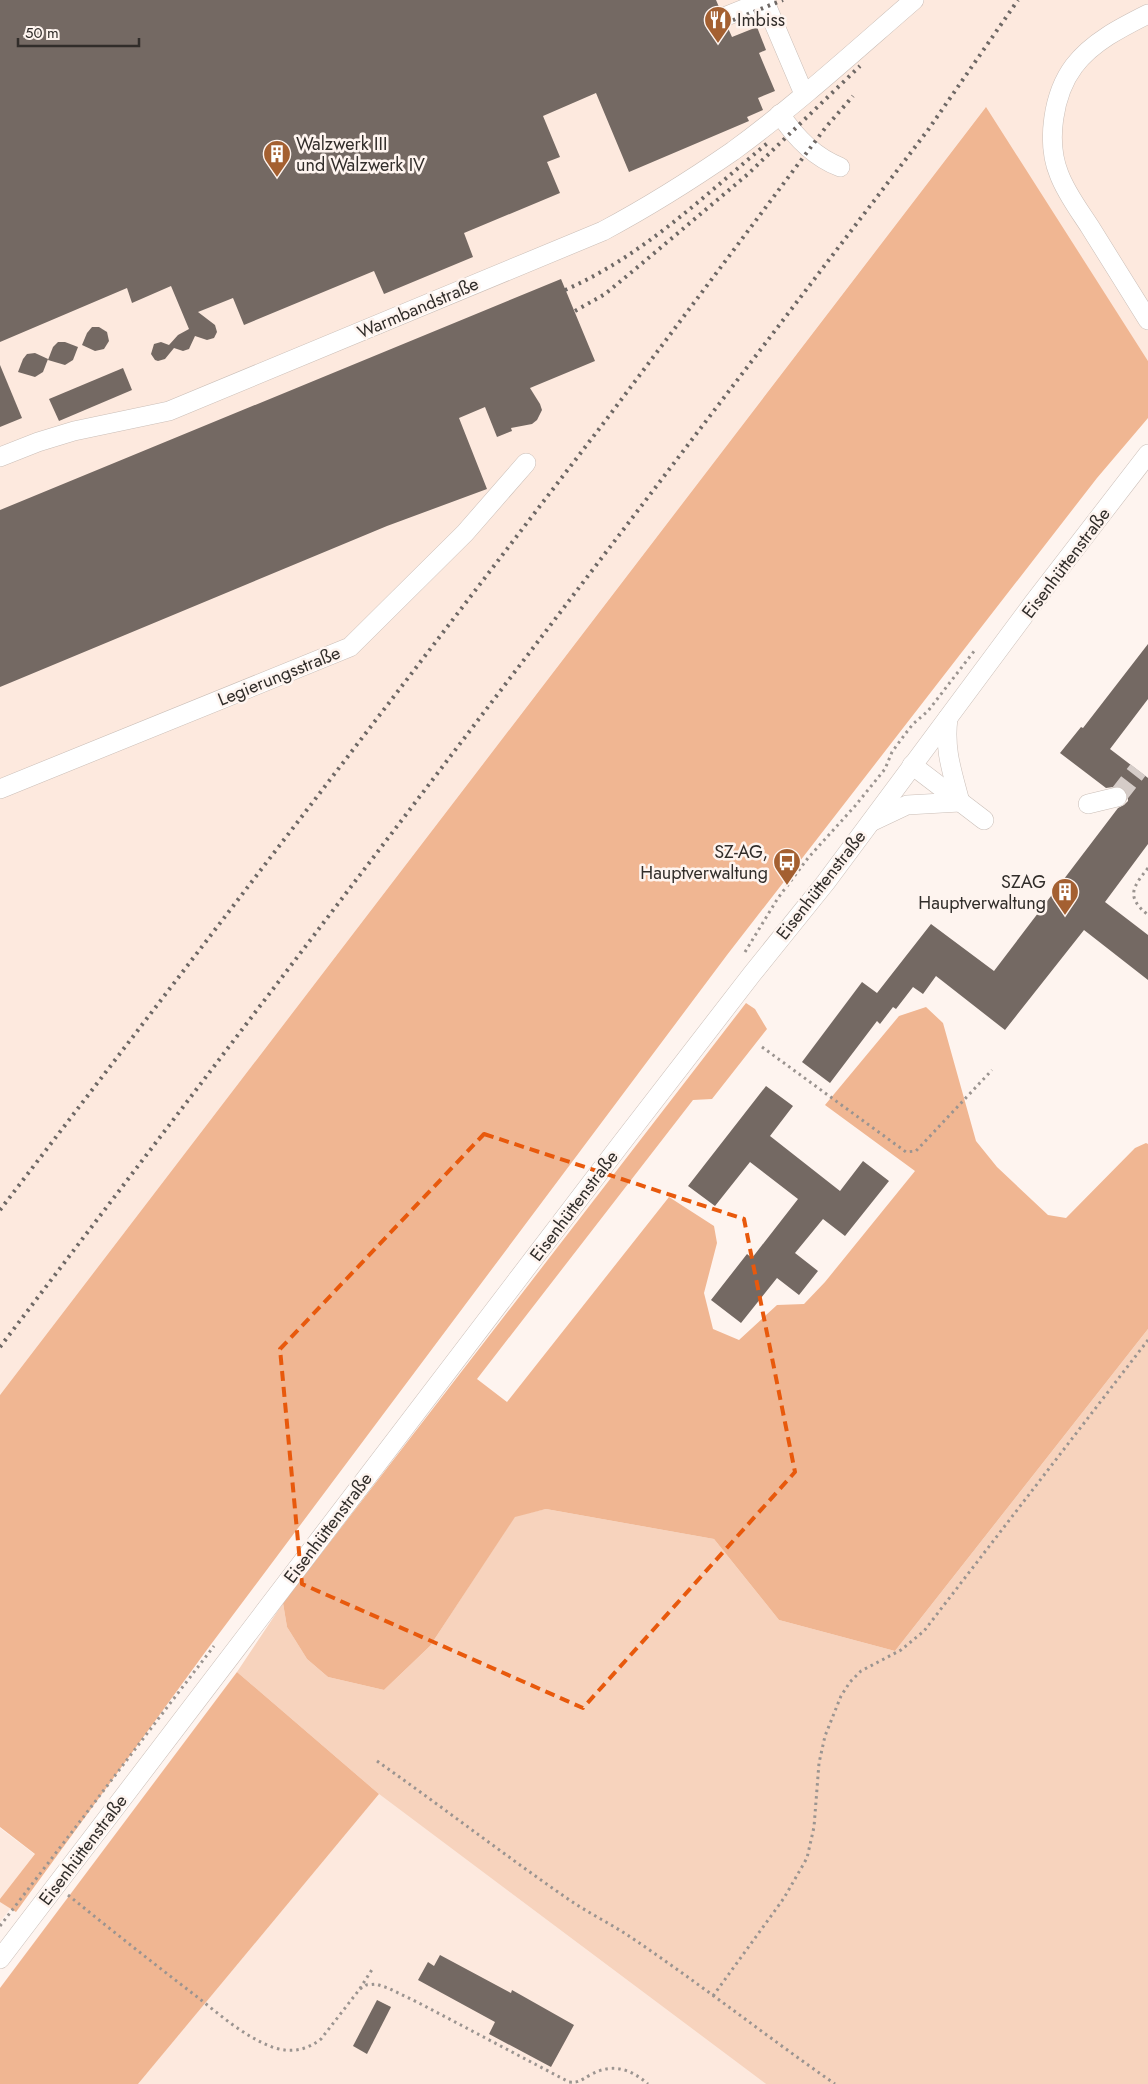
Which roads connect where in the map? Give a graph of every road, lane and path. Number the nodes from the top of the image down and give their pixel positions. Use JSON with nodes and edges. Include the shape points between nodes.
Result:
{"nodes":[{"id":1,"x":764,"y":0,"type":"edge"},
{"id":2,"x":914,"y":0,"type":"edge"},
{"id":3,"x":1148,"y":14,"type":"edge"},
{"id":4,"x":724,"y":18,"type":"dead end"},
{"id":5,"x":804,"y":94,"type":"junction"},
{"id":6,"x":780,"y":114,"type":"junction"},
{"id":7,"x":840,"y":166,"type":"dead end"},
{"id":8,"x":1148,"y":320,"type":"edge"},
{"id":9,"x":1148,"y":454,"type":"edge"},
{"id":10,"x":0,"y":457,"type":"edge"},
{"id":11,"x":526,"y":463,"type":"dead end"},
{"id":12,"x":948,"y":718,"type":"junction"},
{"id":13,"x":912,"y":765,"type":"junction"},
{"id":14,"x":0,"y":789,"type":"edge"},
{"id":15,"x":1117,"y":796,"type":"tunnel mouth"},
{"id":16,"x":960,"y":802,"type":"junction"},
{"id":17,"x":1088,"y":804,"type":"dead end"},
{"id":18,"x":984,"y":820,"type":"dead end"},
{"id":19,"x":870,"y":822,"type":"junction"},
{"id":20,"x":1148,"y":868,"type":"edge"},
{"id":21,"x":1148,"y":915,"type":"edge"},
{"id":22,"x":762,"y":1047,"type":"dead end"},
{"id":23,"x":992,"y":1070,"type":"dead end"},
{"id":24,"x":1148,"y":1340,"type":"edge"},
{"id":25,"x":378,"y":1761,"type":"dead end"},
{"id":26,"x":56,"y":1885,"type":"junction"},
{"id":27,"x":0,"y":1959,"type":"edge"},
{"id":28,"x":373,"y":1968,"type":"dead end"},
{"id":29,"x":359,"y":1990,"type":"junction"},
{"id":30,"x":713,"y":1996,"type":"junction"},
{"id":31,"x":648,"y":2084,"type":"edge"},
{"id":32,"x":835,"y":2084,"type":"edge"}],
"edges":[{"from":1,"to":4,"type":"street"},
{"from":1,"to":5,"type":"street"},
{"from":2,"to":5,"type":"street","name":"Warmbandstraße"},
{"from":3,"to":8,"type":"street","via":[[1124,26],[1074,66],[1056,104],[1053,130],[1059,174]]},
{"from":5,"to":6,"type":"street","name":"Warmbandstraße"},
{"from":6,"to":7,"type":"street","via":[[810,148],[826,161]]},
{"from":6,"to":10,"type":"street","name":"Warmbandstraße","via":[[702,171],[646,208],[603,231],[169,411],[74,431]]},
{"from":9,"to":12,"type":"street","name":"Eisenhüttenstraße"},
{"from":11,"to":14,"type":"street","name":"Legierungsstraße","via":[[465,533],[350,647]]},
{"from":12,"to":13,"type":"street","name":"Eisenhüttenstraße"},
{"from":12,"to":16,"type":"street","via":[[948,756]]},
{"from":13,"to":16,"type":"street"},
{"from":13,"to":19,"type":"street","name":"Eisenhüttenstraße"},
{"from":15,"to":17,"type":"street"},
{"from":16,"to":18,"type":"street"},
{"from":16,"to":19,"type":"street","via":[[907,805]]},
{"from":19,"to":26,"type":"street","name":"Eisenhüttenstraße"},
{"from":20,"to":21,"type":"path","via":[[1133,894],[1136,904]]},
{"from":22,"to":23,"type":"path","via":[[906,1152],[916,1151]]},
{"from":24,"to":30,"type":"path","via":[[924,1631],[901,1650],[861,1671],[850,1682],[824,1736],[814,1827],[807,1858],[784,1898]]},
{"from":25,"to":30,"type":"path","via":[[570,1901],[628,1935]]},
{"from":26,"to":27,"type":"street","name":"Eisenhüttenstraße"},
{"from":26,"to":29,"type":"path","via":[[231,2023],[275,2048],[294,2051],[313,2046]]},
{"from":28,"to":29,"type":"path"},
{"from":29,"to":31,"type":"path","via":[[376,1984],[388,1988],[568,2082],[580,2082],[603,2068],[611,2067]]},
{"from":30,"to":32,"type":"path"}]}
